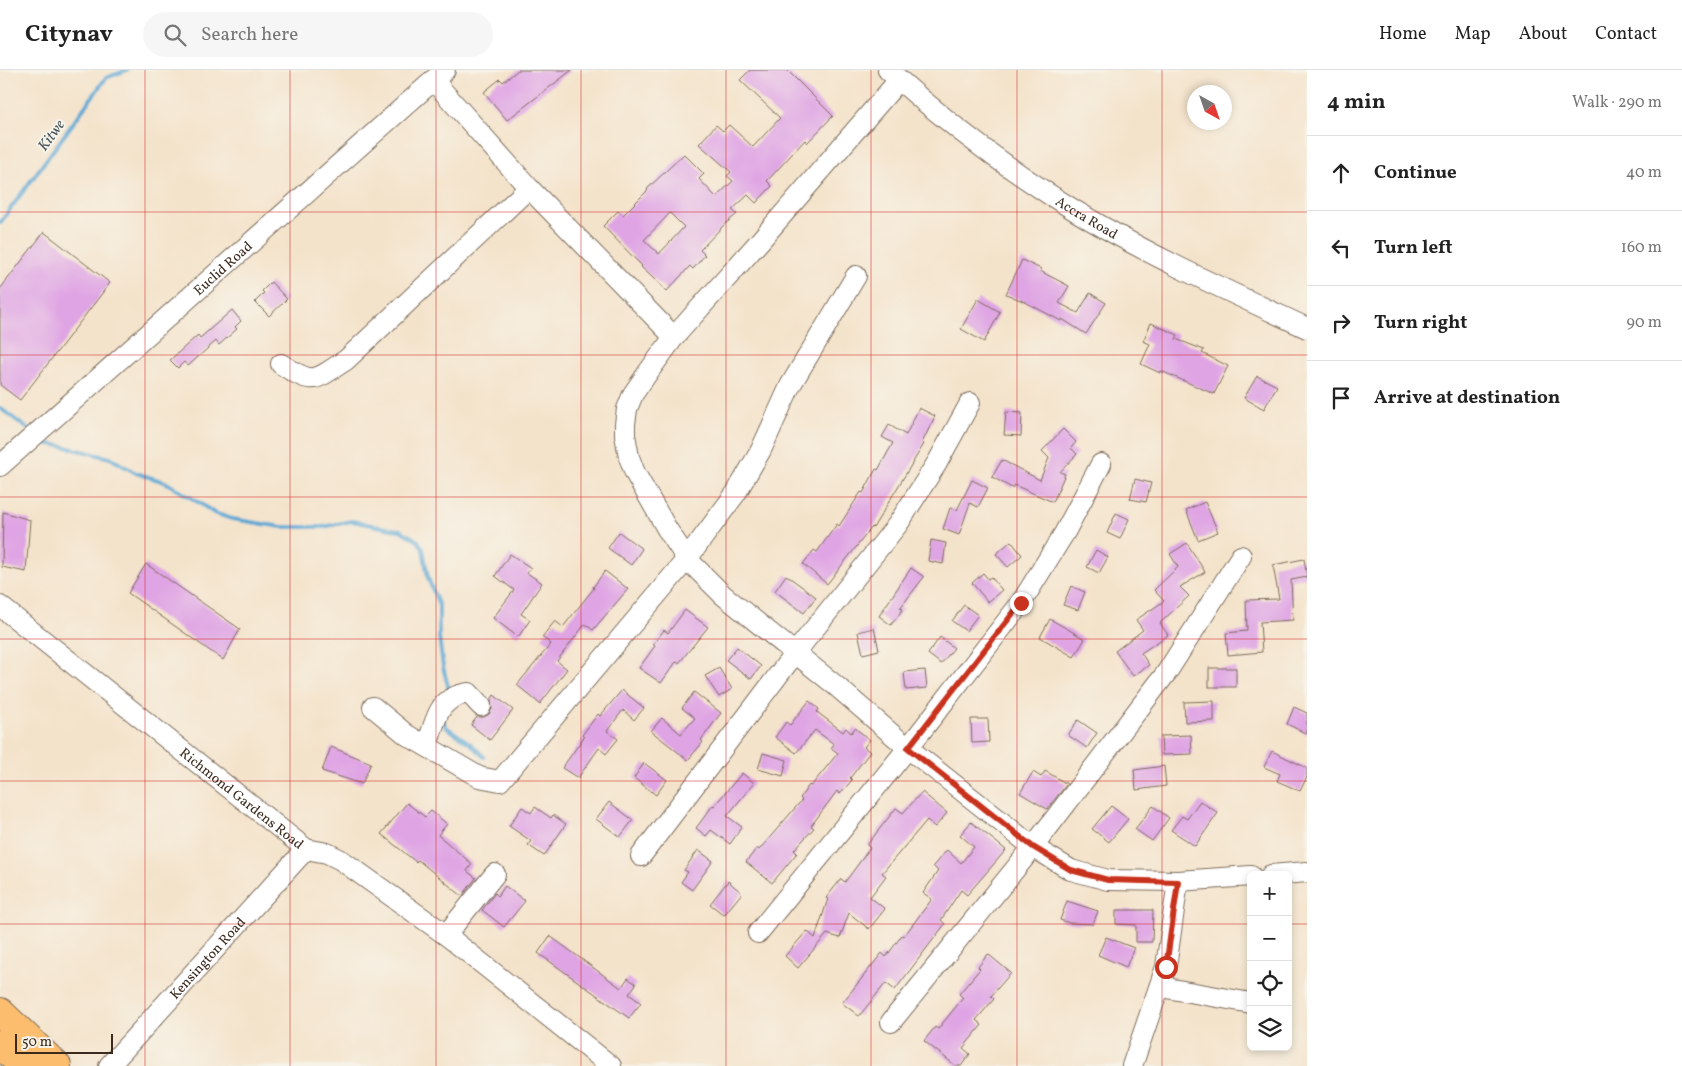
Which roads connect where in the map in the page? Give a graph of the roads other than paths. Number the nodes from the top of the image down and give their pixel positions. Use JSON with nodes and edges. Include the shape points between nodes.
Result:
{"nodes":[{"id":1,"x":439,"y":75,"type":"edge"},
{"id":2,"x":893,"y":75,"type":"edge"},
{"id":3,"x":529,"y":188,"type":"junction"},
{"id":4,"x":856,"y":276,"type":"dead end"},
{"id":5,"x":1307,"y":328,"type":"edge"},
{"id":6,"x":674,"y":337,"type":"junction"},
{"id":7,"x":281,"y":364,"type":"dead end"},
{"id":8,"x":970,"y":403,"type":"dead end"},
{"id":9,"x":1101,"y":464,"type":"dead end"},
{"id":10,"x":0,"y":466,"type":"edge"},
{"id":11,"x":1241,"y":556,"type":"dead end"},
{"id":12,"x":687,"y":559,"type":"junction"},
{"id":13,"x":0,"y":606,"type":"edge"},
{"id":14,"x":796,"y":653,"type":"junction"},
{"id":15,"x":481,"y":706,"type":"dead end"},
{"id":16,"x":373,"y":707,"type":"dead end"},
{"id":17,"x":427,"y":746,"type":"junction"},
{"id":18,"x":908,"y":748,"type":"junction"},
{"id":19,"x":1033,"y":847,"type":"junction"},
{"id":20,"x":306,"y":849,"type":"junction"},
{"id":21,"x":641,"y":856,"type":"dead end"},
{"id":22,"x":1307,"y":872,"type":"edge"},
{"id":23,"x":1292,"y":873,"type":"edge"},
{"id":24,"x":495,"y":874,"type":"dead end"},
{"id":25,"x":1247,"y":876,"type":"edge"},
{"id":26,"x":1178,"y":882,"type":"junction"},
{"id":27,"x":758,"y":934,"type":"dead end"},
{"id":28,"x":446,"y":935,"type":"junction"},
{"id":29,"x":1161,"y":986,"type":"junction"},
{"id":30,"x":1247,"y":1002,"type":"edge"},
{"id":31,"x":0,"y":1012,"type":"edge"},
{"id":32,"x":891,"y":1022,"type":"dead end"},
{"id":33,"x":0,"y":1044,"type":"edge"},
{"id":34,"x":23,"y":1066,"type":"edge"},
{"id":35,"x":57,"y":1066,"type":"edge"},
{"id":36,"x":109,"y":1066,"type":"edge"},
{"id":37,"x":611,"y":1066,"type":"edge"},
{"id":38,"x":1132,"y":1066,"type":"edge"}],
"edges":[{"from":1,"to":3,"type":"street"},
{"from":1,"to":10,"type":"street","name":"Euclid Road"},
{"from":2,"to":5,"type":"street","name":"Accra Road","via":[[1014,171],[1078,213],[1170,263]]},
{"from":2,"to":6,"type":"street","via":[[759,242]]},
{"from":3,"to":6,"type":"street"},
{"from":3,"to":7,"type":"street","via":[[346,360],[321,376],[309,379]]},
{"from":4,"to":12,"type":"street","via":[[790,386],[761,450],[736,493]]},
{"from":6,"to":12,"type":"street","via":[[634,394],[627,409],[625,435],[629,458],[641,486]]},
{"from":8,"to":14,"type":"street","via":[[898,524]]},
{"from":9,"to":18,"type":"street","via":[[1065,532],[1021,603]]},
{"from":11,"to":19,"type":"street","via":[[1167,672]]},
{"from":12,"to":14,"type":"street","via":[[723,595]]},
{"from":12,"to":17,"type":"street","via":[[500,781],[479,776]]},
{"from":13,"to":20,"type":"street","name":"Richmond Gardens Road"},
{"from":14,"to":18,"type":"street"},
{"from":14,"to":21,"type":"street"},
{"from":15,"to":17,"type":"street","via":[[469,693],[458,694],[444,704]]},
{"from":16,"to":17,"type":"street","via":[[407,735]]},
{"from":18,"to":19,"type":"street"},
{"from":18,"to":27,"type":"street"},
{"from":19,"to":26,"type":"street","via":[[1071,870],[1108,880]]},
{"from":19,"to":32,"type":"street"},
{"from":20,"to":28,"type":"street","name":"Richmond Gardens Road","via":[[341,860]]},
{"from":20,"to":36,"type":"street","name":"Kensington Road"},
{"from":22,"to":23,"type":"street"},
{"from":24,"to":28,"type":"street"},
{"from":25,"to":26,"type":"street"},
{"from":26,"to":29,"type":"street"},
{"from":28,"to":37,"type":"street","name":"Richmond Gardens Road"},
{"from":29,"to":30,"type":"street"},
{"from":29,"to":38,"type":"street"},
{"from":31,"to":35,"type":"highway"},
{"from":33,"to":34,"type":"highway"}]}
